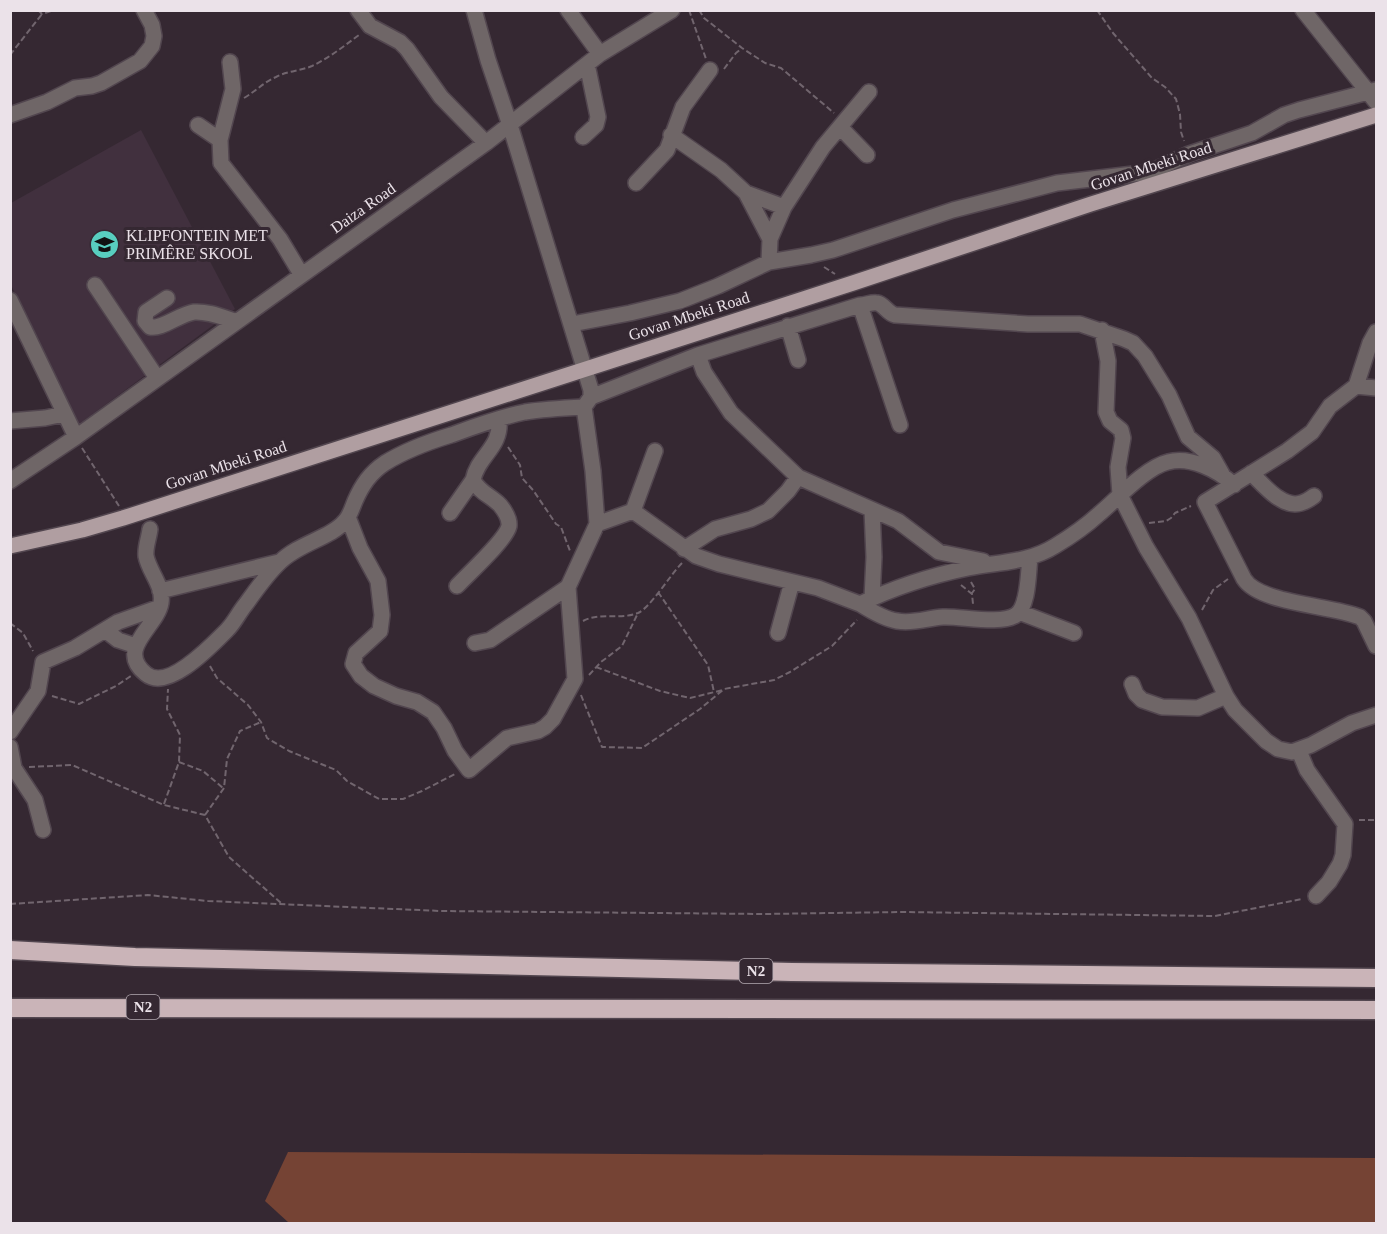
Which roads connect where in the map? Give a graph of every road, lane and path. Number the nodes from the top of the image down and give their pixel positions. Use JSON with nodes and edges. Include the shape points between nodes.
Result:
{"nodes":[{"id":1,"x":38,"y":10,"type":"edge"},
{"id":2,"x":54,"y":10,"type":"edge"},
{"id":3,"x":144,"y":10,"type":"edge"},
{"id":4,"x":358,"y":10,"type":"edge"},
{"id":5,"x":474,"y":10,"type":"edge"},
{"id":6,"x":568,"y":10,"type":"edge"},
{"id":7,"x":672,"y":10,"type":"edge"},
{"id":8,"x":689,"y":10,"type":"edge"},
{"id":9,"x":699,"y":10,"type":"edge"},
{"id":10,"x":1097,"y":10,"type":"edge"},
{"id":11,"x":1303,"y":10,"type":"edge"},
{"id":12,"x":42,"y":14,"type":"junction"},
{"id":13,"x":370,"y":26,"type":"junction"},
{"id":14,"x":742,"y":48,"type":"junction"},
{"id":15,"x":600,"y":54,"type":"junction"},
{"id":16,"x":10,"y":55,"type":"edge"},
{"id":17,"x":230,"y":62,"type":"dead end"},
{"id":18,"x":587,"y":64,"type":"junction"},
{"id":19,"x":710,"y":70,"type":"junction"},
{"id":20,"x":869,"y":92,"type":"dead end"},
{"id":21,"x":1374,"y":94,"type":"edge"},
{"id":22,"x":231,"y":101,"type":"junction"},
{"id":23,"x":10,"y":115,"type":"edge"},
{"id":24,"x":1377,"y":115,"type":"edge"},
{"id":25,"x":842,"y":124,"type":"junction"},
{"id":26,"x":198,"y":125,"type":"dead end"},
{"id":27,"x":510,"y":125,"type":"junction"},
{"id":28,"x":671,"y":135,"type":"junction"},
{"id":29,"x":583,"y":137,"type":"dead end"},
{"id":30,"x":220,"y":140,"type":"junction"},
{"id":31,"x":486,"y":143,"type":"junction"},
{"id":32,"x":867,"y":154,"type":"dead end"},
{"id":33,"x":1189,"y":154,"type":"junction"},
{"id":34,"x":636,"y":183,"type":"dead end"},
{"id":35,"x":746,"y":193,"type":"junction"},
{"id":36,"x":784,"y":207,"type":"junction"},
{"id":37,"x":770,"y":239,"type":"junction"},
{"id":38,"x":811,"y":255,"type":"junction"},
{"id":39,"x":769,"y":262,"type":"junction"},
{"id":40,"x":301,"y":274,"type":"junction"},
{"id":41,"x":850,"y":284,"type":"junction"},
{"id":42,"x":95,"y":285,"type":"dead end"},
{"id":43,"x":167,"y":298,"type":"dead end"},
{"id":44,"x":10,"y":300,"type":"edge"},
{"id":45,"x":860,"y":305,"type":"junction"},
{"id":46,"x":235,"y":321,"type":"junction"},
{"id":47,"x":572,"y":324,"type":"junction"},
{"id":48,"x":788,"y":326,"type":"junction"},
{"id":49,"x":1102,"y":330,"type":"junction"},
{"id":50,"x":1377,"y":332,"type":"edge"},
{"id":51,"x":1373,"y":351,"type":"edge"},
{"id":52,"x":698,"y":356,"type":"junction"},
{"id":53,"x":798,"y":360,"type":"dead end"},
{"id":54,"x":586,"y":368,"type":"junction"},
{"id":55,"x":157,"y":378,"type":"junction"},
{"id":56,"x":1356,"y":386,"type":"junction"},
{"id":57,"x":1377,"y":388,"type":"edge"},
{"id":58,"x":587,"y":402,"type":"junction"},
{"id":59,"x":64,"y":414,"type":"junction"},
{"id":60,"x":10,"y":421,"type":"edge"},
{"id":61,"x":499,"y":424,"type":"junction"},
{"id":62,"x":900,"y":425,"type":"dead end"},
{"id":63,"x":76,"y":437,"type":"junction"},
{"id":64,"x":655,"y":451,"type":"dead end"},
{"id":65,"x":1251,"y":473,"type":"junction"},
{"id":66,"x":1221,"y":474,"type":"junction"},
{"id":67,"x":798,"y":477,"type":"junction"},
{"id":68,"x":473,"y":480,"type":"junction"},
{"id":69,"x":10,"y":481,"type":"edge"},
{"id":70,"x":1234,"y":485,"type":"junction"},
{"id":71,"x":1120,"y":495,"type":"junction"},
{"id":72,"x":1314,"y":496,"type":"dead end"},
{"id":73,"x":1205,"y":502,"type":"junction"},
{"id":74,"x":872,"y":510,"type":"junction"},
{"id":75,"x":633,"y":511,"type":"junction"},
{"id":76,"x":450,"y":513,"type":"dead end"},
{"id":77,"x":348,"y":517,"type":"junction"},
{"id":78,"x":123,"y":518,"type":"junction"},
{"id":79,"x":597,"y":524,"type":"junction"},
{"id":80,"x":150,"y":529,"type":"dead end"},
{"id":81,"x":1138,"y":530,"type":"junction"},
{"id":82,"x":10,"y":546,"type":"edge"},
{"id":83,"x":687,"y":552,"type":"junction"},
{"id":84,"x":582,"y":556,"type":"junction"},
{"id":85,"x":1030,"y":558,"type":"junction"},
{"id":86,"x":279,"y":562,"type":"junction"},
{"id":87,"x":996,"y":563,"type":"junction"},
{"id":88,"x":1236,"y":563,"type":"junction"},
{"id":89,"x":948,"y":572,"type":"junction"},
{"id":90,"x":792,"y":582,"type":"junction"},
{"id":91,"x":457,"y":585,"type":"dead end"},
{"id":92,"x":568,"y":587,"type":"junction"},
{"id":93,"x":658,"y":592,"type":"junction"},
{"id":94,"x":160,"y":599,"type":"junction"},
{"id":95,"x":866,"y":603,"type":"junction"},
{"id":96,"x":1018,"y":612,"type":"junction"},
{"id":97,"x":638,"y":613,"type":"junction"},
{"id":98,"x":596,"y":615,"type":"dead end"},
{"id":99,"x":1189,"y":618,"type":"junction"},
{"id":100,"x":975,"y":619,"type":"junction"},
{"id":101,"x":10,"y":623,"type":"edge"},
{"id":102,"x":105,"y":630,"type":"junction"},
{"id":103,"x":778,"y":633,"type":"dead end"},
{"id":104,"x":1074,"y":633,"type":"dead end"},
{"id":105,"x":475,"y":643,"type":"dead end"},
{"id":106,"x":136,"y":646,"type":"junction"},
{"id":107,"x":1377,"y":646,"type":"edge"},
{"id":108,"x":202,"y":652,"type":"junction"},
{"id":109,"x":43,"y":662,"type":"junction"},
{"id":110,"x":597,"y":667,"type":"junction"},
{"id":111,"x":141,"y":669,"type":"junction"},
{"id":112,"x":169,"y":677,"type":"junction"},
{"id":113,"x":576,"y":681,"type":"junction"},
{"id":114,"x":1132,"y":684,"type":"dead end"},
{"id":115,"x":724,"y":689,"type":"junction"},
{"id":116,"x":38,"y":691,"type":"junction"},
{"id":117,"x":714,"y":692,"type":"junction"},
{"id":118,"x":1226,"y":696,"type":"junction"},
{"id":119,"x":1377,"y":715,"type":"edge"},
{"id":120,"x":261,"y":722,"type":"junction"},
{"id":121,"x":10,"y":732,"type":"edge"},
{"id":122,"x":10,"y":747,"type":"edge"},
{"id":123,"x":1299,"y":751,"type":"junction"},
{"id":124,"x":179,"y":762,"type":"junction"},
{"id":125,"x":12,"y":767,"type":"edge"},
{"id":126,"x":469,"y":770,"type":"junction"},
{"id":127,"x":224,"y":788,"type":"junction"},
{"id":128,"x":164,"y":805,"type":"junction"},
{"id":129,"x":205,"y":815,"type":"junction"},
{"id":130,"x":1377,"y":820,"type":"edge"},
{"id":131,"x":1345,"y":824,"type":"junction"},
{"id":132,"x":43,"y":830,"type":"dead end"},
{"id":133,"x":1316,"y":896,"type":"joint"},
{"id":134,"x":10,"y":904,"type":"edge"},
{"id":135,"x":282,"y":904,"type":"junction"},
{"id":136,"x":10,"y":950,"type":"edge"},
{"id":137,"x":135,"y":957,"type":"junction"},
{"id":138,"x":10,"y":960,"type":"edge"},
{"id":139,"x":1377,"y":978,"type":"edge"},
{"id":140,"x":10,"y":1008,"type":"edge"},
{"id":141,"x":1377,"y":1010,"type":"edge"}],
"edges":[{"from":1,"to":12,"type":"path"},
{"from":2,"to":12,"type":"path"},
{"from":3,"to":23,"type":"street","via":[[154,36],[152,46],[140,61],[101,83],[75,88]]},
{"from":4,"to":13,"type":"street"},
{"from":5,"to":27,"type":"street"},
{"from":6,"to":15,"type":"street"},
{"from":7,"to":15,"type":"street","name":"Daiza Road"},
{"from":8,"to":19,"type":"path"},
{"from":9,"to":14,"type":"path"},
{"from":10,"to":33,"type":"path","via":[[1152,78],[1176,99]]},
{"from":11,"to":21,"type":"street"},
{"from":12,"to":16,"type":"path"},
{"from":13,"to":22,"type":"path","via":[[332,56],[309,68],[276,76],[242,99]]},
{"from":13,"to":31,"type":"street","via":[[400,42],[441,97]]},
{"from":14,"to":19,"type":"path","via":[[725,68],[719,72]]},
{"from":14,"to":25,"type":"path","via":[[781,68]]},
{"from":15,"to":18,"type":"street","name":"Daiza Road"},
{"from":17,"to":22,"type":"street"},
{"from":18,"to":27,"type":"street","name":"Daiza Road"},
{"from":18,"to":29,"type":"street","via":[[598,117],[596,125]]},
{"from":19,"to":28,"type":"street","via":[[682,107]]},
{"from":20,"to":25,"type":"street"},
{"from":21,"to":33,"type":"street","via":[[1299,110],[1252,133]]},
{"from":22,"to":30,"type":"street"},
{"from":24,"to":41,"type":"main road","name":"Govan Mbeki Road"},
{"from":25,"to":32,"type":"street"},
{"from":25,"to":36,"type":"street","via":[[811,163]]},
{"from":26,"to":30,"type":"street"},
{"from":27,"to":31,"type":"street","name":"Daiza Road"},
{"from":27,"to":47,"type":"street"},
{"from":28,"to":34,"type":"street","via":[[664,155]]},
{"from":28,"to":35,"type":"street"},
{"from":30,"to":40,"type":"street","via":[[221,163],[280,239]]},
{"from":31,"to":40,"type":"street","name":"Daiza Road"},
{"from":33,"to":38,"type":"street","via":[[1142,173],[1057,183],[953,210]]},
{"from":35,"to":36,"type":"street"},
{"from":35,"to":37,"type":"street"},
{"from":36,"to":37,"type":"street"},
{"from":37,"to":39,"type":"street"},
{"from":38,"to":39,"type":"street"},
{"from":38,"to":41,"type":"path"},
{"from":39,"to":47,"type":"street","via":[[680,301]]},
{"from":40,"to":46,"type":"street","name":"Daiza Road"},
{"from":41,"to":54,"type":"main road","name":"Govan Mbeki Road"},
{"from":42,"to":55,"type":"street"},
{"from":43,"to":46,"type":"street","via":[[146,312],[145,321],[150,327],[201,312]]},
{"from":44,"to":59,"type":"street"},
{"from":45,"to":48,"type":"street"},
{"from":45,"to":49,"type":"street","via":[[879,303],[895,315],[1028,324],[1073,323]]},
{"from":45,"to":62,"type":"street"},
{"from":46,"to":55,"type":"street","name":"Daiza Road"},
{"from":47,"to":54,"type":"street"},
{"from":48,"to":52,"type":"street"},
{"from":48,"to":53,"type":"street"},
{"from":49,"to":66,"type":"street","via":[[1133,344],[1145,356],[1188,437],[1213,459]]},
{"from":49,"to":71,"type":"street","via":[[1108,361],[1106,412],[1123,434],[1118,467]]},
{"from":50,"to":51,"type":"street","via":[[1372,338]]},
{"from":51,"to":56,"type":"street"},
{"from":52,"to":58,"type":"street"},
{"from":52,"to":67,"type":"street","via":[[731,413]]},
{"from":54,"to":58,"type":"street","via":[[591,390]]},
{"from":54,"to":78,"type":"main road","name":"Govan Mbeki Road"},
{"from":55,"to":63,"type":"street","name":"Daiza Road"},
{"from":56,"to":57,"type":"street"},
{"from":56,"to":65,"type":"street","via":[[1330,406],[1305,439]]},
{"from":58,"to":61,"type":"street"},
{"from":58,"to":79,"type":"street"},
{"from":59,"to":60,"type":"street"},
{"from":59,"to":63,"type":"street"},
{"from":61,"to":68,"type":"street","via":[[497,440]]},
{"from":61,"to":77,"type":"street","via":[[426,443],[383,464],[364,482]]},
{"from":61,"to":84,"type":"path","via":[[520,465],[522,478],[561,527],[570,552]]},
{"from":63,"to":69,"type":"street","name":"Daiza Road"},
{"from":63,"to":78,"type":"path","via":[[117,501]]},
{"from":64,"to":75,"type":"street"},
{"from":65,"to":70,"type":"street"},
{"from":65,"to":72,"type":"street","via":[[1286,502],[1301,503]]},
{"from":66,"to":70,"type":"street"},
{"from":66,"to":71,"type":"street","via":[[1195,463],[1171,461],[1158,466]]},
{"from":67,"to":74,"type":"street"},
{"from":67,"to":83,"type":"street","via":[[768,511],[715,529]]},
{"from":68,"to":76,"type":"street"},
{"from":68,"to":91,"type":"street","via":[[501,507],[509,525],[501,540]]},
{"from":70,"to":73,"type":"street"},
{"from":71,"to":81,"type":"street"},
{"from":71,"to":85,"type":"street","via":[[1054,547]]},
{"from":73,"to":81,"type":"path"},
{"from":73,"to":88,"type":"street"},
{"from":74,"to":87,"type":"street","via":[[903,523],[939,552]]},
{"from":74,"to":95,"type":"street","via":[[874,557]]},
{"from":75,"to":79,"type":"street"},
{"from":75,"to":83,"type":"street"},
{"from":77,"to":86,"type":"street","via":[[337,528],[300,546]]},
{"from":77,"to":126,"type":"street","via":[[378,581],[382,615],[380,631],[356,653],[353,664],[374,686],[434,711]]},
{"from":78,"to":82,"type":"main road","name":"Govan Mbeki Road"},
{"from":79,"to":84,"type":"street"},
{"from":80,"to":94,"type":"street","via":[[146,556]]},
{"from":81,"to":99,"type":"street"},
{"from":83,"to":90,"type":"street"},
{"from":83,"to":93,"type":"path"},
{"from":84,"to":92,"type":"street"},
{"from":85,"to":87,"type":"street"},
{"from":85,"to":96,"type":"street","via":[[1025,599]]},
{"from":86,"to":94,"type":"street"},
{"from":86,"to":108,"type":"street","via":[[227,630]]},
{"from":87,"to":89,"type":"street"},
{"from":88,"to":99,"type":"path","via":[[1227,581],[1213,590],[1201,610]]},
{"from":88,"to":107,"type":"street","via":[[1247,583],[1259,592],[1360,616]]},
{"from":89,"to":95,"type":"street","via":[[918,579]]},
{"from":89,"to":100,"type":"path","via":[[972,594]]},
{"from":90,"to":95,"type":"street"},
{"from":90,"to":103,"type":"street"},
{"from":92,"to":105,"type":"street","via":[[490,640]]},
{"from":92,"to":113,"type":"street"},
{"from":93,"to":97,"type":"path"},
{"from":93,"to":117,"type":"path","via":[[708,665]]},
{"from":94,"to":102,"type":"street"},
{"from":94,"to":106,"type":"street"},
{"from":95,"to":100,"type":"street","via":[[895,621]]},
{"from":95,"to":115,"type":"path","via":[[831,646],[790,672],[774,680]]},
{"from":96,"to":100,"type":"street","via":[[1012,617]]},
{"from":96,"to":104,"type":"street"},
{"from":97,"to":98,"type":"path"},
{"from":97,"to":110,"type":"path","via":[[622,646]]},
{"from":99,"to":118,"type":"street"},
{"from":101,"to":109,"type":"path","via":[[23,633]]},
{"from":102,"to":106,"type":"street"},
{"from":102,"to":109,"type":"street"},
{"from":106,"to":111,"type":"street"},
{"from":108,"to":112,"type":"street"},
{"from":108,"to":120,"type":"path","via":[[217,678]]},
{"from":109,"to":116,"type":"street"},
{"from":110,"to":113,"type":"path"},
{"from":110,"to":117,"type":"path","via":[[690,698]]},
{"from":111,"to":112,"type":"street","via":[[153,678]]},
{"from":111,"to":116,"type":"path","via":[[79,704]]},
{"from":112,"to":124,"type":"path","via":[[167,709],[180,735]]},
{"from":113,"to":115,"type":"path","via":[[602,747],[642,748]]},
{"from":113,"to":126,"type":"street","via":[[545,727],[507,738]]},
{"from":114,"to":118,"type":"street","via":[[1142,700],[1162,707],[1198,708]]},
{"from":115,"to":117,"type":"path"},
{"from":116,"to":121,"type":"street"},
{"from":118,"to":123,"type":"street","via":[[1266,741],[1278,749]]},
{"from":119,"to":123,"type":"street","via":[[1352,723]]},
{"from":120,"to":126,"type":"path","via":[[267,738],[336,770],[347,781],[380,799],[403,799]]},
{"from":120,"to":127,"type":"path","via":[[240,731],[227,759]]},
{"from":122,"to":125,"type":"street"},
{"from":123,"to":131,"type":"street","via":[[1307,770]]},
{"from":124,"to":127,"type":"path","via":[[203,771]]},
{"from":124,"to":128,"type":"path"},
{"from":125,"to":128,"type":"path","via":[[72,765]]},
{"from":125,"to":132,"type":"street","via":[[35,800]]},
{"from":127,"to":129,"type":"path"},
{"from":128,"to":129,"type":"path"},
{"from":129,"to":135,"type":"path","via":[[228,857]]},
{"from":130,"to":131,"type":"path"},
{"from":131,"to":133,"type":"street","via":[[1340,864]]},
{"from":133,"to":135,"type":"path","via":[[1215,916],[465,912]]},
{"from":134,"to":135,"type":"path","via":[[148,895]]},
{"from":136,"to":137,"type":"highway"},
{"from":137,"to":138,"type":"highway","number":"N2"},
{"from":137,"to":139,"type":"highway","number":"N2","via":[[792,972]]},
{"from":140,"to":141,"type":"highway","number":"N2"}]}
